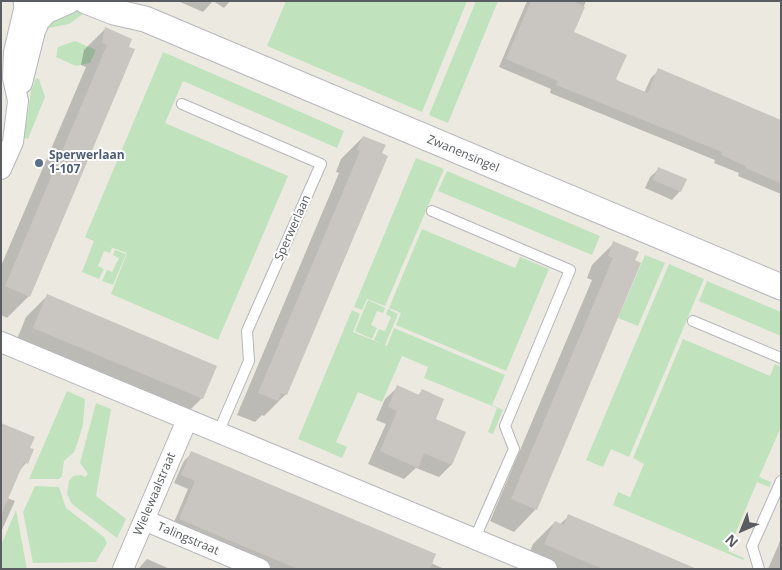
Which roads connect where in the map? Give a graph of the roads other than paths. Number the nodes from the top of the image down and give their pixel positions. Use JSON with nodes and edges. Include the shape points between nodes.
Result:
{"nodes":[{"id":1,"x":26,"y":1,"type":"edge"},
{"id":2,"x":86,"y":1,"type":"edge"},
{"id":3,"x":123,"y":1,"type":"edge"},
{"id":4,"x":59,"y":5,"type":"edge"},
{"id":5,"x":146,"y":19,"type":"junction"},
{"id":6,"x":12,"y":97,"type":"edge"},
{"id":7,"x":182,"y":104,"type":"dead end"},
{"id":8,"x":1,"y":169,"type":"edge"},
{"id":9,"x":432,"y":210,"type":"dead end"},
{"id":10,"x":781,"y":288,"type":"edge"},
{"id":11,"x":693,"y":321,"type":"dead end"},
{"id":12,"x":1,"y":342,"type":"edge"},
{"id":13,"x":781,"y":358,"type":"edge"},
{"id":14,"x":187,"y":420,"type":"junction"},
{"id":15,"x":218,"y":433,"type":"junction"},
{"id":16,"x":781,"y":481,"type":"edge"},
{"id":17,"x":144,"y":520,"type":"junction"},
{"id":18,"x":475,"y":538,"type":"junction"},
{"id":19,"x":123,"y":569,"type":"edge"},
{"id":20,"x":260,"y":569,"type":"edge"},
{"id":21,"x":547,"y":569,"type":"edge"},
{"id":22,"x":759,"y":569,"type":"edge"}],
"edges":[{"from":1,"to":4,"type":"street","via":[[41,8]]},
{"from":1,"to":6,"type":"street","via":[[14,52]]},
{"from":2,"to":5,"type":"street","name":"Zwanensingel"},
{"from":3,"to":5,"type":"street","name":"Zwanensingel"},
{"from":4,"to":6,"type":"street","via":[[39,22],[24,79]]},
{"from":5,"to":10,"type":"street","name":"Zwanensingel"},
{"from":6,"to":8,"type":"street","via":[[13,142]]},
{"from":7,"to":15,"type":"lane","name":"Sperwerlaan","via":[[321,164],[247,331],[249,361]]},
{"from":9,"to":18,"type":"lane","via":[[570,270],[505,426],[514,449]]},
{"from":11,"to":13,"type":"lane"},
{"from":12,"to":14,"type":"street"},
{"from":14,"to":15,"type":"street"},
{"from":14,"to":17,"type":"street","name":"Wielewaalstraat"},
{"from":15,"to":18,"type":"street"},
{"from":16,"to":22,"type":"lane","via":[[752,546]]},
{"from":17,"to":19,"type":"street","name":"Wielewaalstraat"},
{"from":17,"to":20,"type":"street","name":"Talingstraat"},
{"from":18,"to":21,"type":"street"}]}
